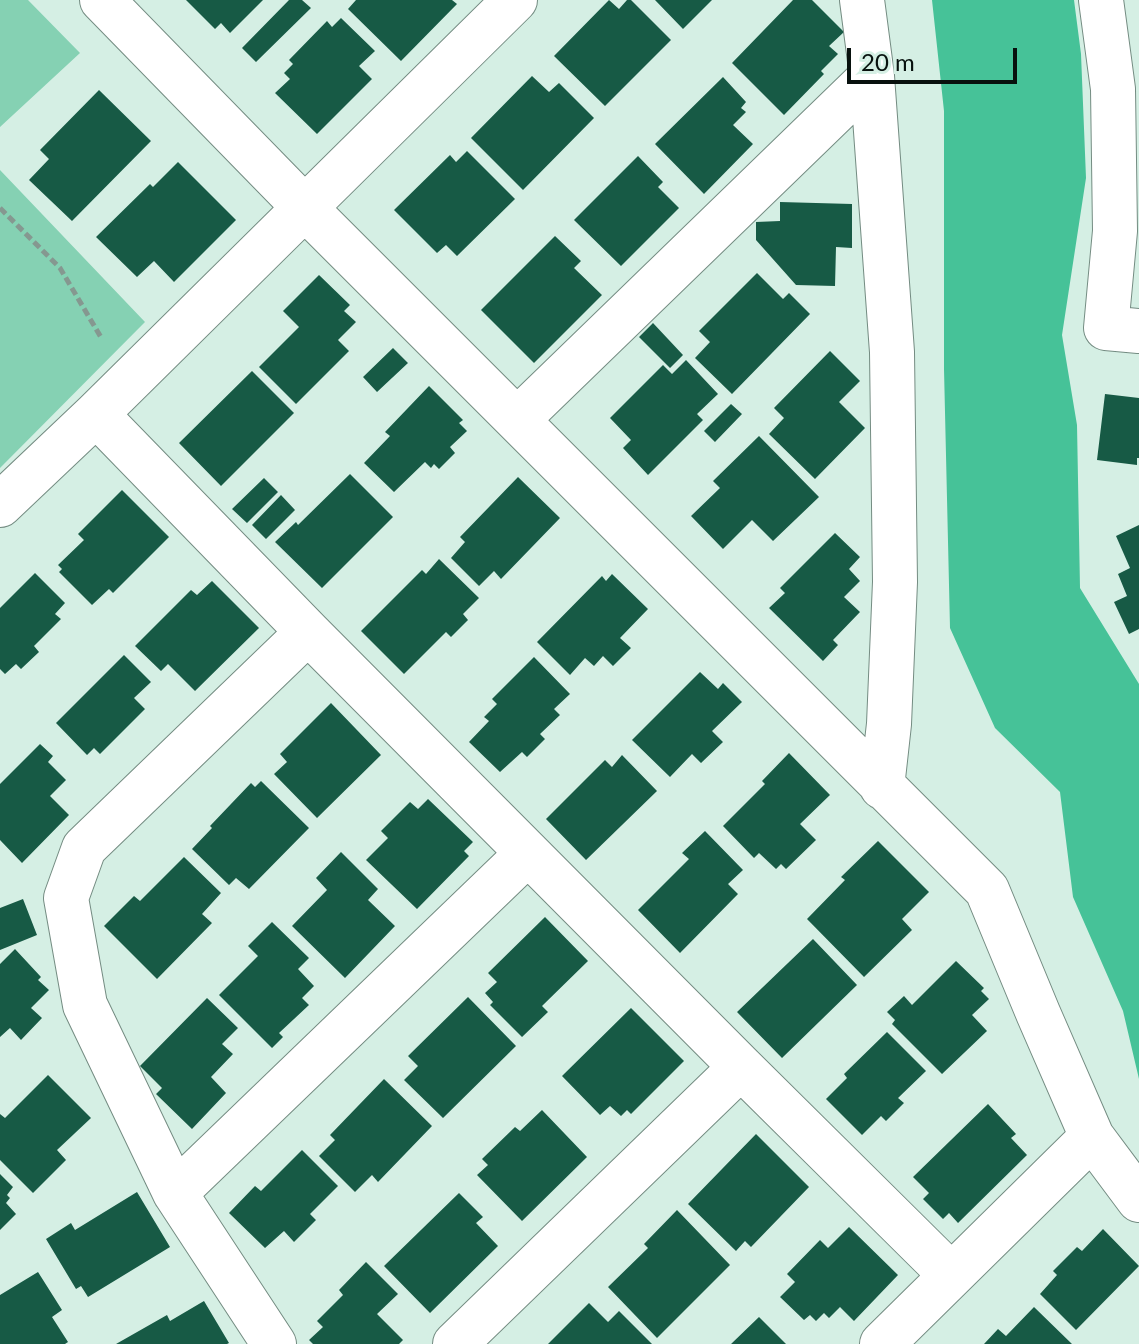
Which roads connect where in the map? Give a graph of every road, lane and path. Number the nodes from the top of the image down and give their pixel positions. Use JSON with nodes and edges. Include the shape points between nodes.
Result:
{"nodes":[{"id":1,"x":102,"y":0,"type":"edge"},
{"id":2,"x":515,"y":0,"type":"edge"},
{"id":3,"x":862,"y":0,"type":"edge"},
{"id":4,"x":1101,"y":0,"type":"edge"},
{"id":5,"x":872,"y":76,"type":"junction"},
{"id":6,"x":0,"y":208,"type":"edge"},
{"id":7,"x":305,"y":208,"type":"junction"},
{"id":8,"x":1139,"y":331,"type":"edge"},
{"id":9,"x":127,"y":384,"type":"junction"},
{"id":10,"x":96,"y":414,"type":"junction"},
{"id":11,"x":518,"y":419,"type":"junction"},
{"id":12,"x":0,"y":505,"type":"edge"},
{"id":13,"x":308,"y":632,"type":"junction"},
{"id":14,"x":882,"y":787,"type":"junction"},
{"id":15,"x":528,"y":853,"type":"junction"},
{"id":16,"x":741,"y":1067,"type":"junction"},
{"id":17,"x":1092,"y":1137,"type":"junction"},
{"id":18,"x":175,"y":1193,"type":"junction"},
{"id":19,"x":1139,"y":1200,"type":"edge"},
{"id":20,"x":951,"y":1275,"type":"junction"},
{"id":21,"x":274,"y":1344,"type":"edge"},
{"id":22,"x":455,"y":1344,"type":"edge"},
{"id":23,"x":882,"y":1344,"type":"edge"}],
"edges":[{"from":1,"to":7,"type":"street"},
{"from":2,"to":7,"type":"street"},
{"from":3,"to":5,"type":"street"},
{"from":4,"to":8,"type":"street","via":[[1113,89],[1115,231],[1106,328]]},
{"from":5,"to":11,"type":"street"},
{"from":5,"to":14,"type":"street","via":[[892,352],[895,582]]},
{"from":6,"to":9,"type":"path","via":[[60,268]]},
{"from":7,"to":9,"type":"street"},
{"from":7,"to":11,"type":"street"},
{"from":9,"to":10,"type":"street"},
{"from":10,"to":12,"type":"street"},
{"from":10,"to":13,"type":"street"},
{"from":11,"to":14,"type":"street"},
{"from":13,"to":15,"type":"street"},
{"from":13,"to":18,"type":"street","via":[[84,848],[66,898],[85,1005]]},
{"from":14,"to":17,"type":"street","via":[[987,890]]},
{"from":15,"to":16,"type":"street"},
{"from":15,"to":18,"type":"street"},
{"from":16,"to":20,"type":"street"},
{"from":16,"to":22,"type":"street"},
{"from":17,"to":19,"type":"street"},
{"from":17,"to":20,"type":"street"},
{"from":18,"to":21,"type":"street"},
{"from":20,"to":23,"type":"street"}]}
